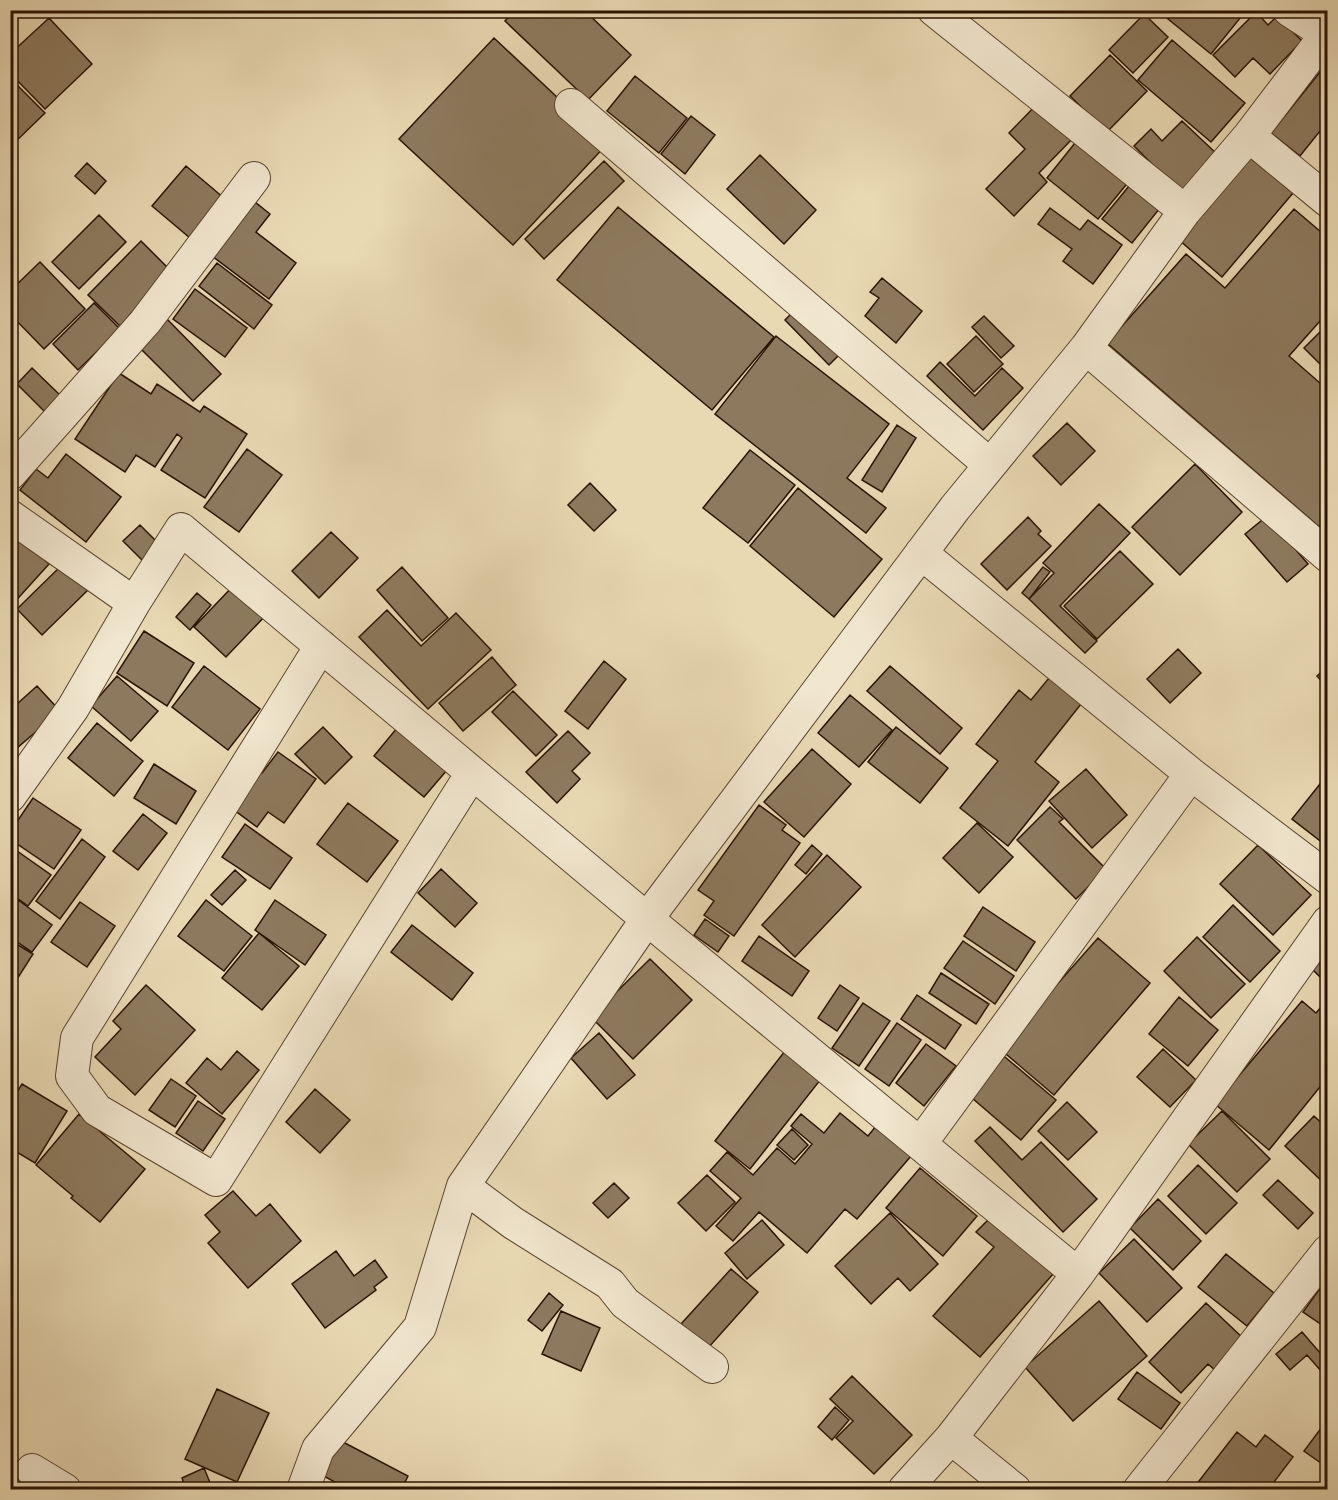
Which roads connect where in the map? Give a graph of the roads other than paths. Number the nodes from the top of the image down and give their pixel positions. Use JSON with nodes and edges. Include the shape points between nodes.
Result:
{"nodes":[{"id":1,"x":934,"y":10,"type":"edge"},
{"id":2,"x":1289,"y":10,"type":"edge"},
{"id":3,"x":1327,"y":33,"type":"edge"},
{"id":4,"x":571,"y":105,"type":"dead end"},
{"id":5,"x":1249,"y":136,"type":"junction"},
{"id":6,"x":254,"y":178,"type":"dead end"},
{"id":7,"x":1328,"y":201,"type":"edge"},
{"id":8,"x":1185,"y":211,"type":"junction"},
{"id":9,"x":1086,"y":348,"type":"junction"},
{"id":10,"x":990,"y":465,"type":"junction"},
{"id":11,"x":10,"y":474,"type":"edge"},
{"id":12,"x":10,"y":516,"type":"edge"},
{"id":13,"x":921,"y":554,"type":"junction"},
{"id":14,"x":1328,"y":556,"type":"edge"},
{"id":15,"x":134,"y":603,"type":"junction"},
{"id":16,"x":321,"y":646,"type":"junction"},
{"id":17,"x":472,"y":773,"type":"junction"},
{"id":18,"x":1191,"y":774,"type":"junction"},
{"id":19,"x":10,"y":796,"type":"edge"},
{"id":20,"x":1328,"y":879,"type":"edge"},
{"id":21,"x":647,"y":919,"type":"junction"},
{"id":22,"x":1328,"y":922,"type":"edge"},
{"id":23,"x":921,"y":1143,"type":"junction"},
{"id":24,"x":463,"y":1186,"type":"junction"},
{"id":25,"x":1328,"y":1251,"type":"edge"},
{"id":26,"x":1078,"y":1274,"type":"junction"},
{"id":27,"x":712,"y":1367,"type":"dead end"},
{"id":28,"x":951,"y":1438,"type":"junction"},
{"id":29,"x":32,"y":1470,"type":"dead end"},
{"id":30,"x":65,"y":1490,"type":"edge"},
{"id":31,"x":303,"y":1490,"type":"edge"},
{"id":32,"x":904,"y":1490,"type":"edge"},
{"id":33,"x":1015,"y":1490,"type":"edge"},
{"id":34,"x":1139,"y":1490,"type":"edge"}],
"edges":[{"from":1,"to":8,"type":"street"},
{"from":2,"to":3,"type":"street"},
{"from":3,"to":5,"type":"street"},
{"from":4,"to":10,"type":"street"},
{"from":5,"to":7,"type":"street"},
{"from":5,"to":8,"type":"street"},
{"from":6,"to":11,"type":"street","via":[[144,322]]},
{"from":8,"to":9,"type":"street"},
{"from":9,"to":10,"type":"street"},
{"from":9,"to":14,"type":"street"},
{"from":10,"to":13,"type":"street"},
{"from":12,"to":15,"type":"street"},
{"from":13,"to":18,"type":"street"},
{"from":13,"to":21,"type":"street"},
{"from":15,"to":16,"type":"street","via":[[181,529]]},
{"from":15,"to":19,"type":"street","via":[[73,708]]},
{"from":16,"to":17,"type":"street"},
{"from":16,"to":17,"type":"street","via":[[77,1038],[72,1077],[96,1110],[216,1180]]},
{"from":17,"to":21,"type":"street"},
{"from":18,"to":20,"type":"street"},
{"from":18,"to":23,"type":"street"},
{"from":21,"to":23,"type":"street"},
{"from":21,"to":24,"type":"street"},
{"from":22,"to":26,"type":"street"},
{"from":23,"to":26,"type":"street"},
{"from":24,"to":27,"type":"street","via":[[513,1223],[610,1284],[625,1303]]},
{"from":24,"to":31,"type":"street","via":[[420,1327],[318,1449]]},
{"from":25,"to":34,"type":"street"},
{"from":26,"to":28,"type":"street"},
{"from":28,"to":32,"type":"street"},
{"from":28,"to":33,"type":"street"},
{"from":29,"to":30,"type":"street"}]}
